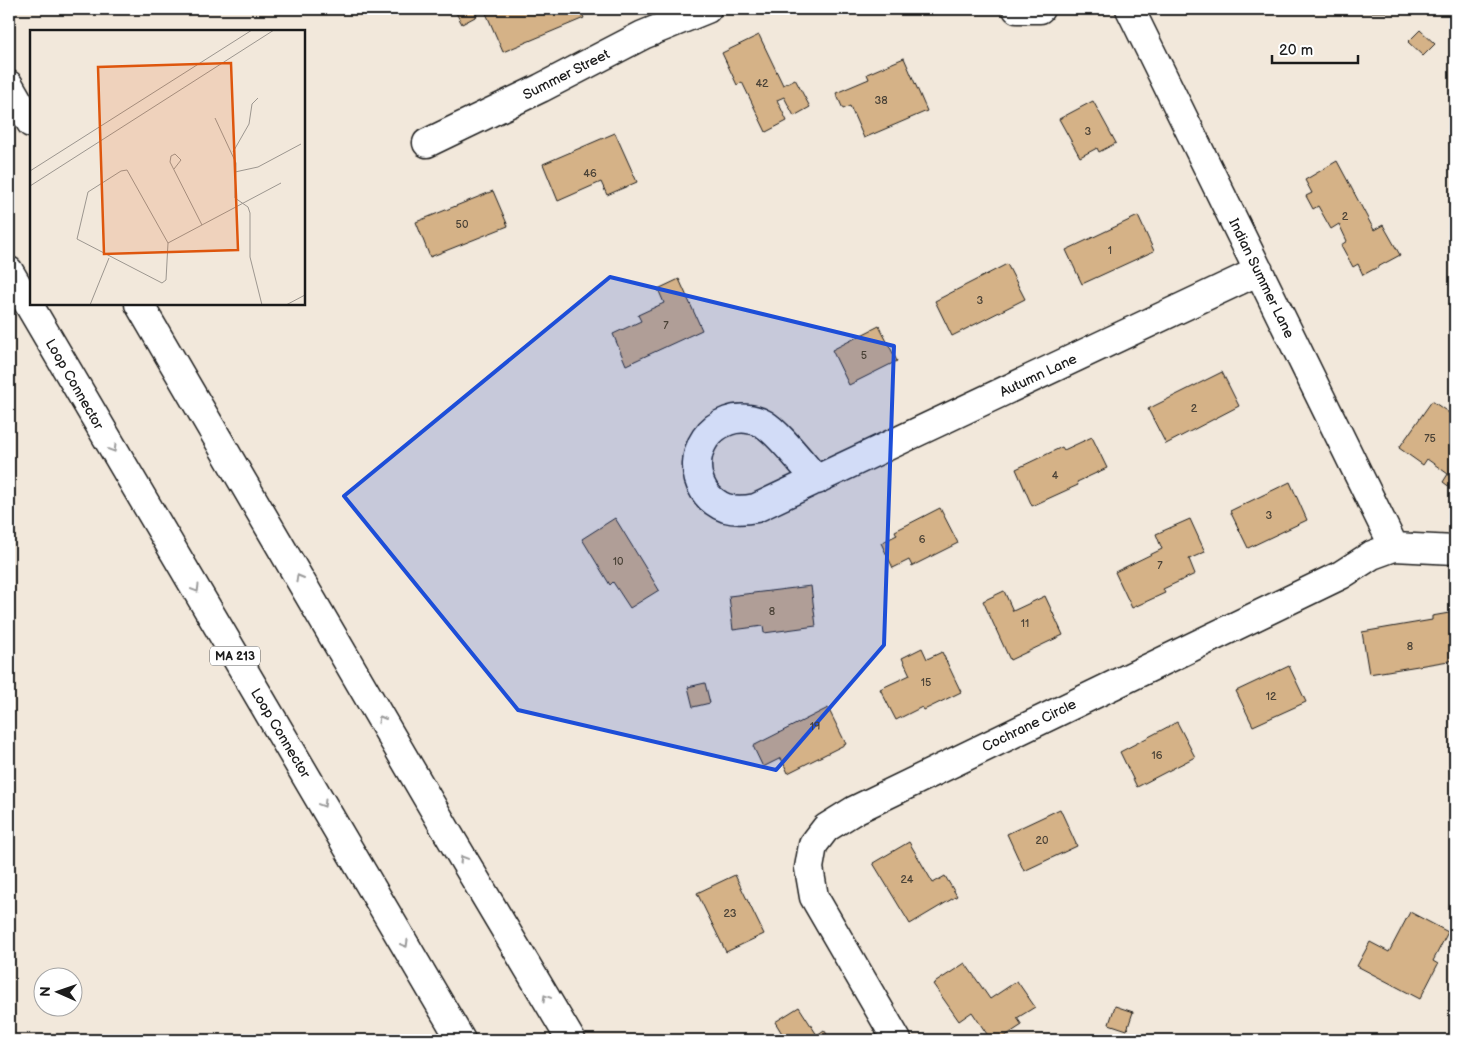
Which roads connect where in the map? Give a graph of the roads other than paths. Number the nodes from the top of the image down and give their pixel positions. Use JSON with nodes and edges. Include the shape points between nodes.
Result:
{"nodes":[{"id":1,"x":701,"y":9,"type":"edge"},
{"id":2,"x":1017,"y":9,"type":"edge"},
{"id":3,"x":1040,"y":9,"type":"edge"},
{"id":4,"x":1130,"y":9,"type":"edge"},
{"id":5,"x":9,"y":85,"type":"edge"},
{"id":6,"x":30,"y":120,"type":"edge"},
{"id":7,"x":427,"y":143,"type":"dead end"},
{"id":8,"x":9,"y":271,"type":"edge"},
{"id":9,"x":1259,"y":271,"type":"junction"},
{"id":10,"x":140,"y":305,"type":"edge"},
{"id":11,"x":817,"y":480,"type":"dead end"},
{"id":12,"x":1394,"y":547,"type":"junction"},
{"id":13,"x":1455,"y":550,"type":"edge"},
{"id":14,"x":461,"y":1040,"type":"edge"},
{"id":15,"x":572,"y":1040,"type":"edge"},
{"id":16,"x":897,"y":1040,"type":"edge"}],
"edges":[{"from":1,"to":7,"type":"main road","name":"Summer Street"},
{"from":2,"to":3,"type":"main road"},
{"from":4,"to":9,"type":"main road","name":"Indian Summer Lane"},
{"from":5,"to":6,"type":"main road"},
{"from":8,"to":14,"type":"main road","name":"Loop Connector","number":"MA 213","one_way":true},
{"from":9,"to":11,"type":"main road","name":"Autumn Lane"},
{"from":9,"to":12,"type":"main road","name":"Indian Summer Lane"},
{"from":15,"to":10,"type":"main road","one_way":true},
{"from":12,"to":13,"type":"main road","name":"Cochrane Circle"},
{"from":12,"to":16,"type":"main road","name":"Cochrane Circle","via":[[855,810],[826,828],[813,845],[808,868],[814,897]]}]}
